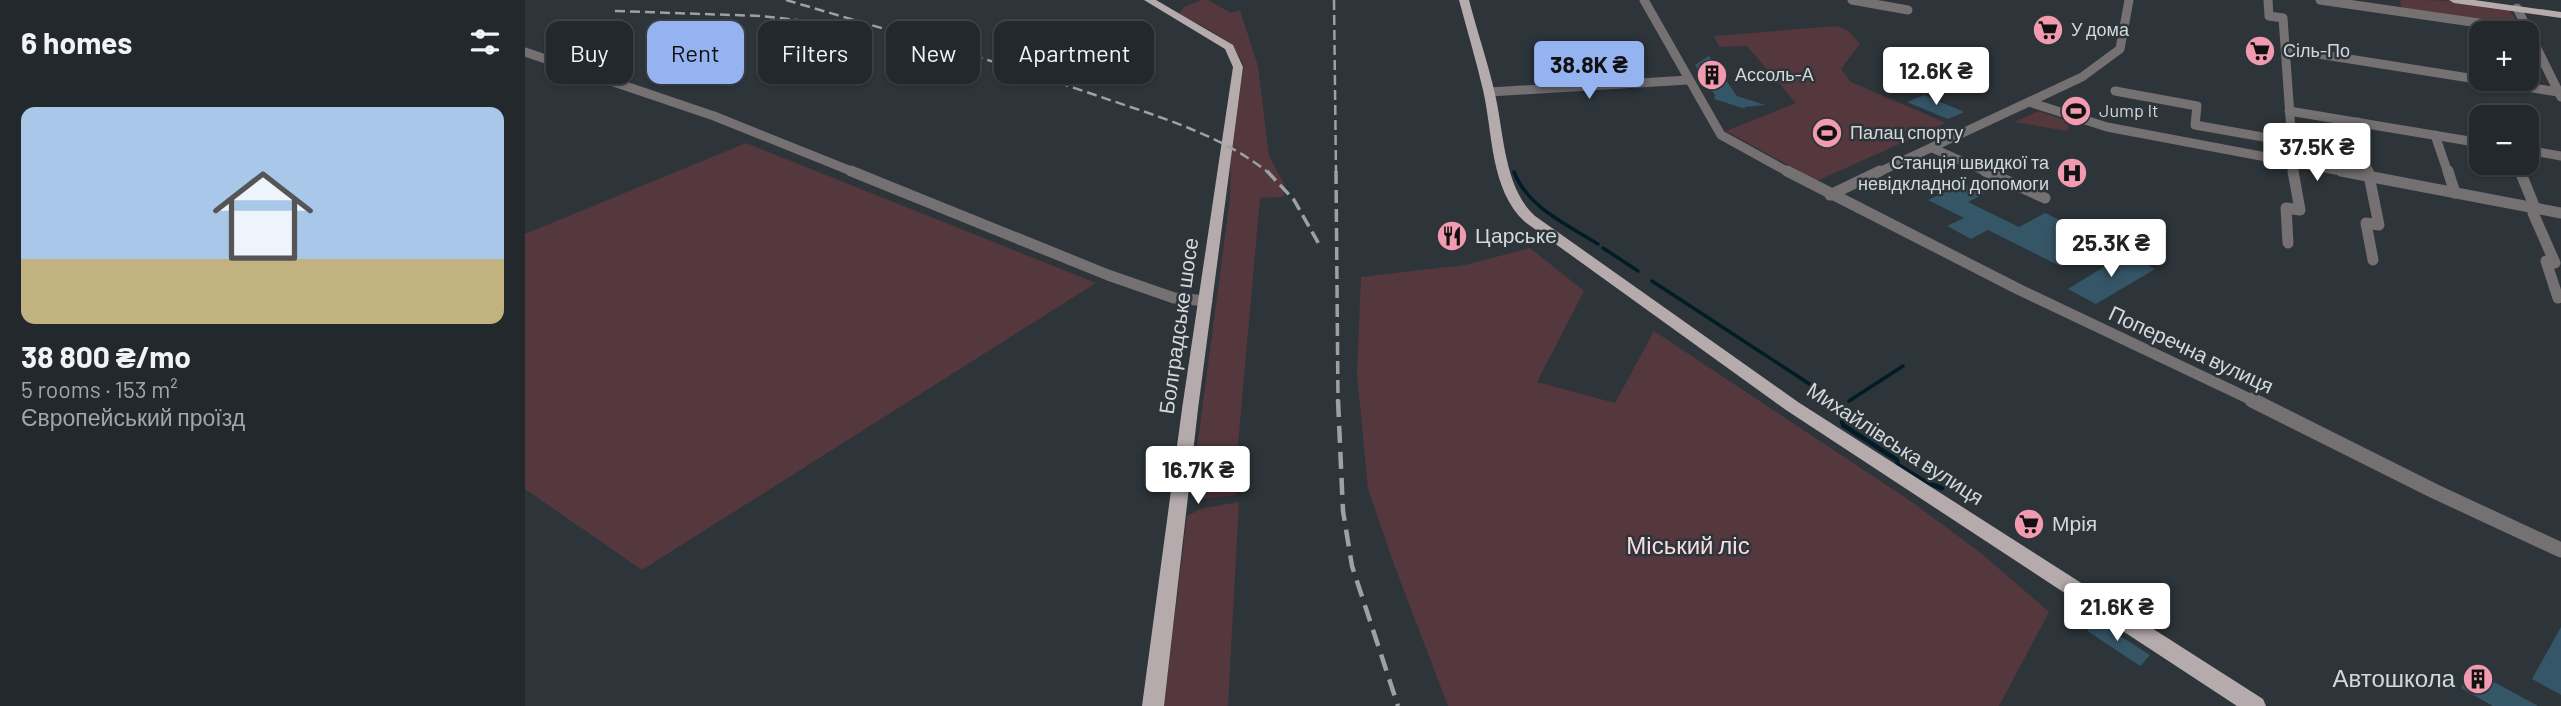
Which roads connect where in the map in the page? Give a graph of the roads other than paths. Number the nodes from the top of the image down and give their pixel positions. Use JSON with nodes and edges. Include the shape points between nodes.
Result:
{"nodes":[{"id":1,"x":1149,"y":0,"type":"edge"},
{"id":2,"x":1464,"y":0,"type":"edge"},
{"id":3,"x":1644,"y":0,"type":"edge"},
{"id":4,"x":1852,"y":0,"type":"edge"},
{"id":5,"x":2129,"y":0,"type":"edge"},
{"id":6,"x":2268,"y":0,"type":"edge"},
{"id":7,"x":2320,"y":0,"type":"edge"},
{"id":8,"x":2453,"y":0,"type":"edge"},
{"id":9,"x":2508,"y":5,"type":"edge"},
{"id":10,"x":1908,"y":10,"type":"dead end"},
{"id":11,"x":2561,"y":15,"type":"edge"},
{"id":12,"x":2520,"y":21,"type":"edge"},
{"id":13,"x":2469,"y":22,"type":"edge"},
{"id":14,"x":2287,"y":49,"type":"junction"},
{"id":15,"x":525,"y":52,"type":"edge"},
{"id":16,"x":2539,"y":54,"type":"edge"},
{"id":17,"x":1688,"y":80,"type":"junction"},
{"id":18,"x":2115,"y":91,"type":"dead end"},
{"id":19,"x":1489,"y":92,"type":"junction"},
{"id":20,"x":2559,"y":95,"type":"edge"},
{"id":21,"x":2029,"y":102,"type":"junction"},
{"id":22,"x":2289,"y":111,"type":"junction"},
{"id":23,"x":2358,"y":122,"type":"junction"},
{"id":24,"x":2435,"y":135,"type":"junction"},
{"id":25,"x":2469,"y":141,"type":"edge"},
{"id":26,"x":2291,"y":142,"type":"junction"},
{"id":27,"x":1932,"y":148,"type":"junction"},
{"id":28,"x":2539,"y":152,"type":"edge"},
{"id":29,"x":2561,"y":156,"type":"edge"},
{"id":30,"x":2292,"y":163,"type":"junction"},
{"id":31,"x":2521,"y":175,"type":"edge"},
{"id":32,"x":2369,"y":177,"type":"junction"},
{"id":33,"x":2455,"y":193,"type":"junction"},
{"id":34,"x":1830,"y":195,"type":"junction"},
{"id":35,"x":2045,"y":198,"type":"dead end"},
{"id":36,"x":2533,"y":208,"type":"junction"},
{"id":37,"x":2561,"y":213,"type":"edge"},
{"id":38,"x":2288,"y":243,"type":"dead end"},
{"id":39,"x":2373,"y":260,"type":"dead end"},
{"id":40,"x":2558,"y":298,"type":"dead end"},
{"id":41,"x":1206,"y":300,"type":"junction"},
{"id":42,"x":2561,"y":550,"type":"edge"},
{"id":43,"x":1153,"y":706,"type":"edge"},
{"id":44,"x":2255,"y":706,"type":"edge"}],
"edges":[{"from":1,"to":41,"type":"main road","name":"Болградське шосе","via":[[1229,47],[1238,67]]},
{"from":2,"to":19,"type":"main road"},
{"from":3,"to":17,"type":"street","name":"Поперечна вулиця"},
{"from":4,"to":10,"type":"street"},
{"from":5,"to":21,"type":"street","via":[[2117,53],[2082,77]]},
{"from":6,"to":14,"type":"street","via":[[2269,16],[2283,18]]},
{"from":7,"to":13,"type":"street"},
{"from":8,"to":9,"type":"main road"},
{"from":9,"to":11,"type":"main road"},
{"from":9,"to":12,"type":"street"},
{"from":14,"to":20,"type":"street"},
{"from":14,"to":22,"type":"street"},
{"from":15,"to":41,"type":"street","via":[[714,116],[1108,275],[1174,298]]},
{"from":16,"to":20,"type":"street"},
{"from":17,"to":19,"type":"street"},
{"from":17,"to":34,"type":"street","name":"Поперечна вулиця","via":[[1721,135]]},
{"from":18,"to":26,"type":"street","via":[[2197,106],[2195,125]]},
{"from":19,"to":44,"type":"main road","name":"Михайлівська вулиця","via":[[1507,184],[1519,209],[1792,406]]},
{"from":21,"to":27,"type":"street"},
{"from":21,"to":30,"type":"street","via":[[2108,127]]},
{"from":22,"to":23,"type":"street"},
{"from":22,"to":26,"type":"street"},
{"from":23,"to":24,"type":"street"},
{"from":23,"to":32,"type":"street"},
{"from":24,"to":25,"type":"street"},
{"from":24,"to":33,"type":"street"},
{"from":26,"to":30,"type":"street"},
{"from":27,"to":34,"type":"street"},
{"from":27,"to":35,"type":"street"},
{"from":28,"to":29,"type":"street"},
{"from":30,"to":32,"type":"street"},
{"from":30,"to":38,"type":"street","via":[[2300,210],[2286,208]]},
{"from":31,"to":36,"type":"street"},
{"from":32,"to":33,"type":"street"},
{"from":32,"to":39,"type":"street","via":[[2379,225],[2366,223]]},
{"from":33,"to":36,"type":"street"},
{"from":34,"to":42,"type":"street","name":"Поперечна вулиця"},
{"from":36,"to":37,"type":"street"},
{"from":36,"to":40,"type":"street","via":[[2555,263],[2546,261]]},
{"from":41,"to":43,"type":"main road","name":"Болградське шосе"}]}
